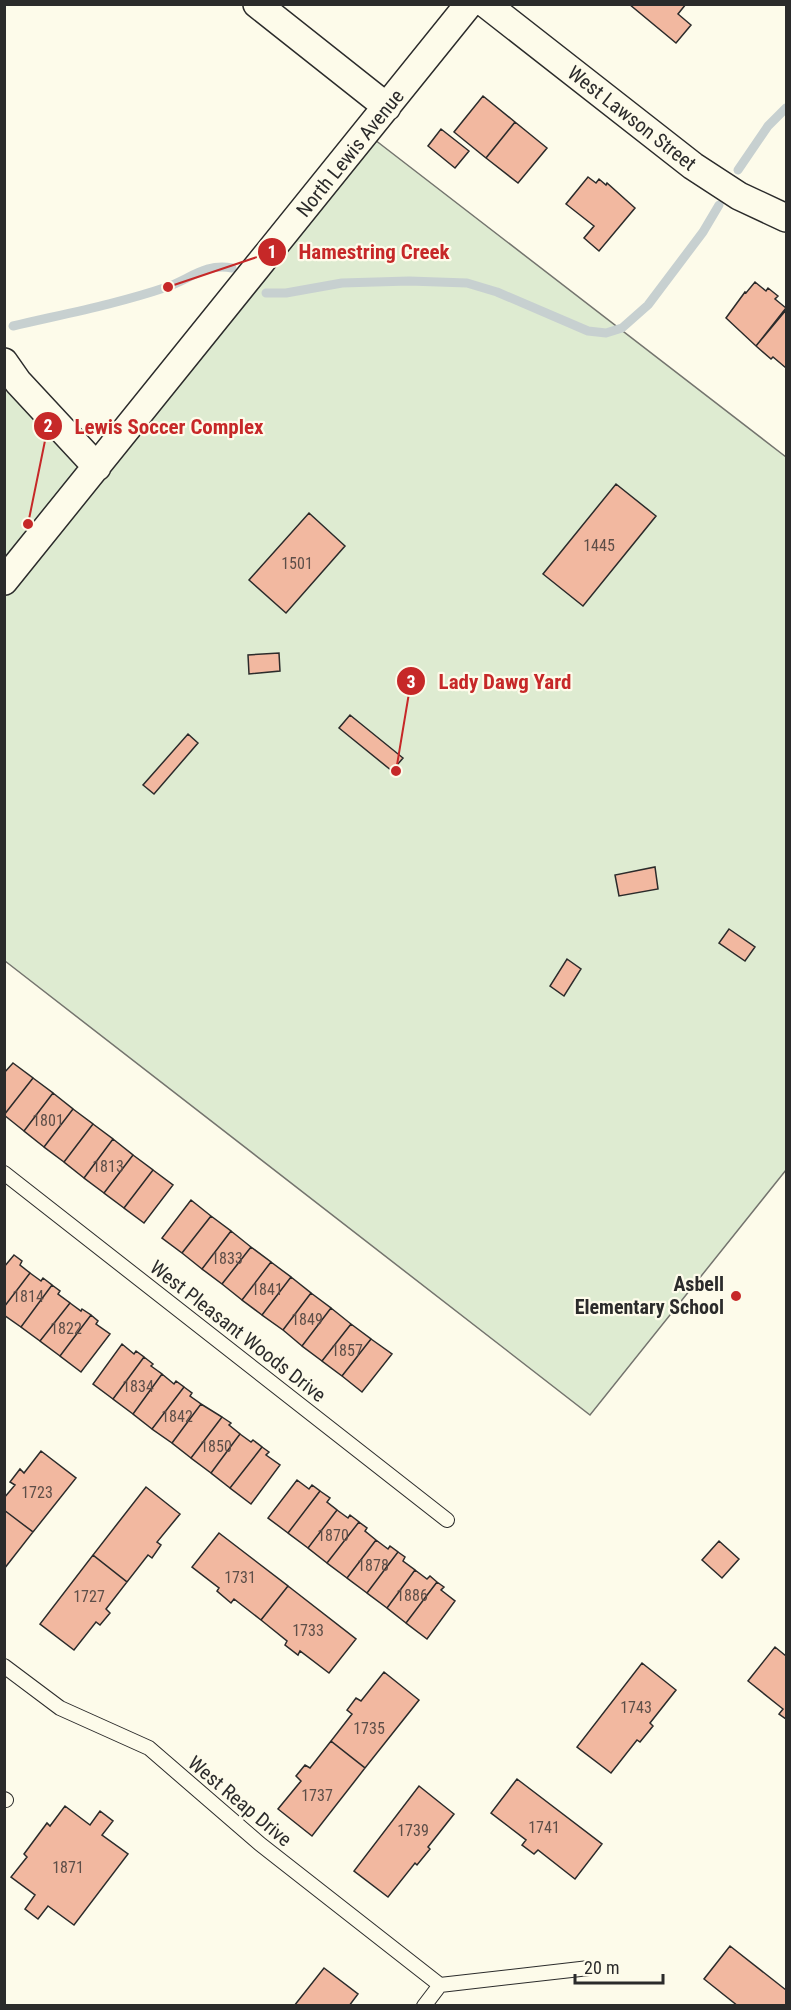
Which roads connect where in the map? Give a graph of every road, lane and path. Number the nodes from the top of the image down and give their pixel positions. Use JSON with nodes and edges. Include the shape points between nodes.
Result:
{"nodes":[{"id":1,"x":256,"y":4,"type":"edge"},
{"id":2,"x":469,"y":4,"type":"edge"},
{"id":3,"x":486,"y":4,"type":"edge"},
{"id":4,"x":387,"y":107,"type":"junction"},
{"id":5,"x":786,"y":218,"type":"edge"},
{"id":6,"x":4,"y":362,"type":"edge"},
{"id":7,"x":97,"y":467,"type":"junction"},
{"id":8,"x":4,"y":581,"type":"edge"},
{"id":9,"x":4,"y":1173,"type":"edge"},
{"id":10,"x":447,"y":1520,"type":"dead end"},
{"id":11,"x":4,"y":1666,"type":"edge"},
{"id":12,"x":589,"y":1968,"type":"dead end"},
{"id":13,"x":440,"y":1985,"type":"junction"},
{"id":14,"x":424,"y":2006,"type":"edge"}],
"edges":[{"from":1,"to":4,"type":"street"},
{"from":2,"to":4,"type":"street","name":"North Lewis Avenue"},
{"from":3,"to":5,"type":"street","name":"West Lawson Street","via":[[693,166],[740,196]]},
{"from":4,"to":7,"type":"street","name":"North Lewis Avenue"},
{"from":6,"to":7,"type":"street"},
{"from":7,"to":8,"type":"street","name":"North Lewis Avenue"},
{"from":9,"to":10,"type":"lane","name":"West Pleasant Woods Drive"},
{"from":11,"to":13,"type":"lane","name":"West Reap Drive","via":[[60,1708],[149,1748],[260,1844]]},
{"from":12,"to":13,"type":"lane"},
{"from":13,"to":14,"type":"lane"}]}
